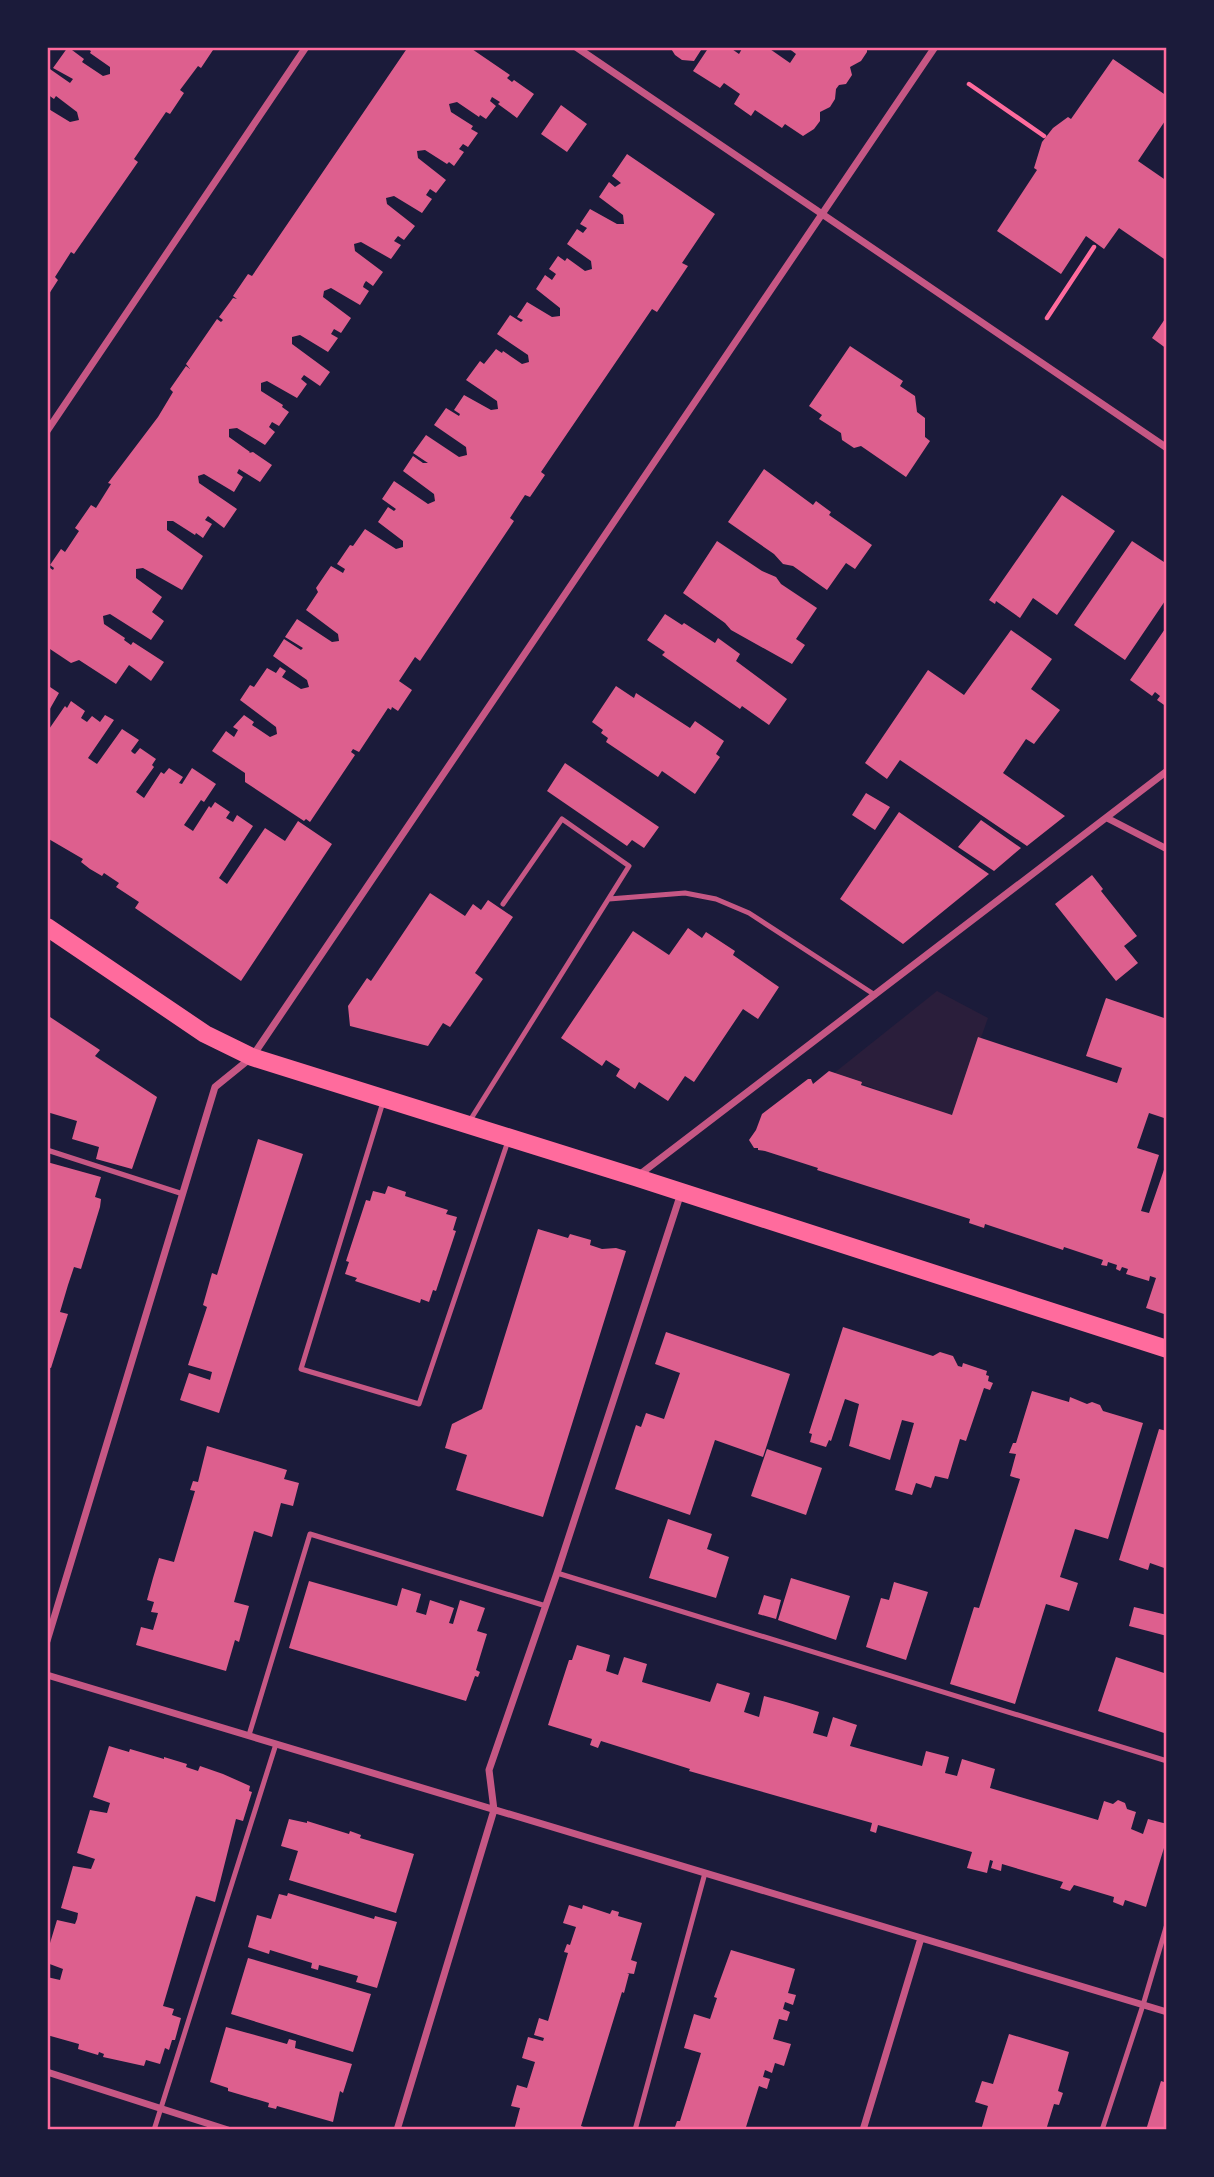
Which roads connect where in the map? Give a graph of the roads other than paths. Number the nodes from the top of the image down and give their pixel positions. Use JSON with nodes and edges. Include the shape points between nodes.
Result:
{"nodes":[{"id":1,"x":306,"y":47,"type":"edge"},
{"id":2,"x":576,"y":47,"type":"edge"},
{"id":3,"x":935,"y":47,"type":"edge"},
{"id":4,"x":821,"y":215,"type":"junction"},
{"id":5,"x":47,"y":431,"type":"edge"},
{"id":6,"x":1167,"y":448,"type":"edge"},
{"id":7,"x":1167,"y":771,"type":"edge"},
{"id":8,"x":1107,"y":818,"type":"junction"},
{"id":9,"x":1167,"y":849,"type":"edge"},
{"id":10,"x":609,"y":899,"type":"junction"},
{"id":11,"x":503,"y":904,"type":"dead end"},
{"id":12,"x":47,"y":927,"type":"edge"},
{"id":13,"x":875,"y":995,"type":"junction"},
{"id":14,"x":252,"y":1057,"type":"junction"},
{"id":15,"x":384,"y":1098,"type":"junction"},
{"id":16,"x":468,"y":1125,"type":"junction"},
{"id":17,"x":509,"y":1138,"type":"junction"},
{"id":18,"x":47,"y":1150,"type":"edge"},
{"id":19,"x":635,"y":1177,"type":"junction"},
{"id":20,"x":681,"y":1192,"type":"junction"},
{"id":21,"x":183,"y":1194,"type":"junction"},
{"id":22,"x":1167,"y":1349,"type":"edge"},
{"id":23,"x":557,"y":1573,"type":"junction"},
{"id":24,"x":546,"y":1606,"type":"junction"},
{"id":25,"x":47,"y":1641,"type":"edge"},
{"id":26,"x":47,"y":1675,"type":"edge"},
{"id":27,"x":249,"y":1735,"type":"junction"},
{"id":28,"x":276,"y":1744,"type":"junction"},
{"id":29,"x":1167,"y":1761,"type":"edge"},
{"id":30,"x":494,"y":1810,"type":"junction"},
{"id":31,"x":705,"y":1873,"type":"junction"},
{"id":32,"x":1167,"y":1924,"type":"edge"},
{"id":33,"x":921,"y":1938,"type":"junction"},
{"id":34,"x":1143,"y":2005,"type":"junction"},
{"id":35,"x":1167,"y":2012,"type":"edge"},
{"id":36,"x":47,"y":2072,"type":"edge"},
{"id":37,"x":161,"y":2109,"type":"junction"},
{"id":38,"x":154,"y":2130,"type":"edge"},
{"id":39,"x":228,"y":2130,"type":"edge"},
{"id":40,"x":397,"y":2130,"type":"edge"},
{"id":41,"x":635,"y":2130,"type":"edge"},
{"id":42,"x":863,"y":2130,"type":"edge"},
{"id":43,"x":1102,"y":2130,"type":"edge"}],
"edges":[{"from":1,"to":5,"type":"street"},
{"from":2,"to":4,"type":"street"},
{"from":3,"to":4,"type":"street"},
{"from":4,"to":6,"type":"street"},
{"from":4,"to":14,"type":"street"},
{"from":7,"to":8,"type":"street"},
{"from":8,"to":9,"type":"street"},
{"from":8,"to":13,"type":"street"},
{"from":10,"to":11,"type":"lane","via":[[629,866],[562,819]]},
{"from":10,"to":13,"type":"lane","via":[[685,892],[716,899],[749,913]]},
{"from":10,"to":16,"type":"lane"},
{"from":12,"to":14,"type":"main road","via":[[205,1034]]},
{"from":13,"to":19,"type":"street"},
{"from":14,"to":15,"type":"main road"},
{"from":14,"to":21,"type":"street","via":[[215,1087]]},
{"from":15,"to":16,"type":"main road"},
{"from":15,"to":17,"type":"lane","via":[[301,1369],[419,1404]]},
{"from":16,"to":17,"type":"main road"},
{"from":17,"to":19,"type":"main road"},
{"from":18,"to":21,"type":"lane"},
{"from":19,"to":20,"type":"main road"},
{"from":20,"to":22,"type":"main road"},
{"from":20,"to":23,"type":"street"},
{"from":21,"to":25,"type":"street"},
{"from":23,"to":24,"type":"street"},
{"from":23,"to":29,"type":"lane"},
{"from":24,"to":27,"type":"lane","via":[[310,1534]]},
{"from":24,"to":30,"type":"street","via":[[489,1770]]},
{"from":26,"to":27,"type":"street"},
{"from":27,"to":28,"type":"street"},
{"from":28,"to":30,"type":"street"},
{"from":28,"to":37,"type":"lane"},
{"from":30,"to":31,"type":"street"},
{"from":30,"to":40,"type":"street"},
{"from":31,"to":33,"type":"street"},
{"from":31,"to":41,"type":"lane"},
{"from":32,"to":34,"type":"lane"},
{"from":33,"to":34,"type":"street"},
{"from":33,"to":42,"type":"street"},
{"from":34,"to":35,"type":"street"},
{"from":34,"to":43,"type":"lane"},
{"from":36,"to":37,"type":"street"},
{"from":37,"to":38,"type":"lane"},
{"from":37,"to":39,"type":"street"}]}
